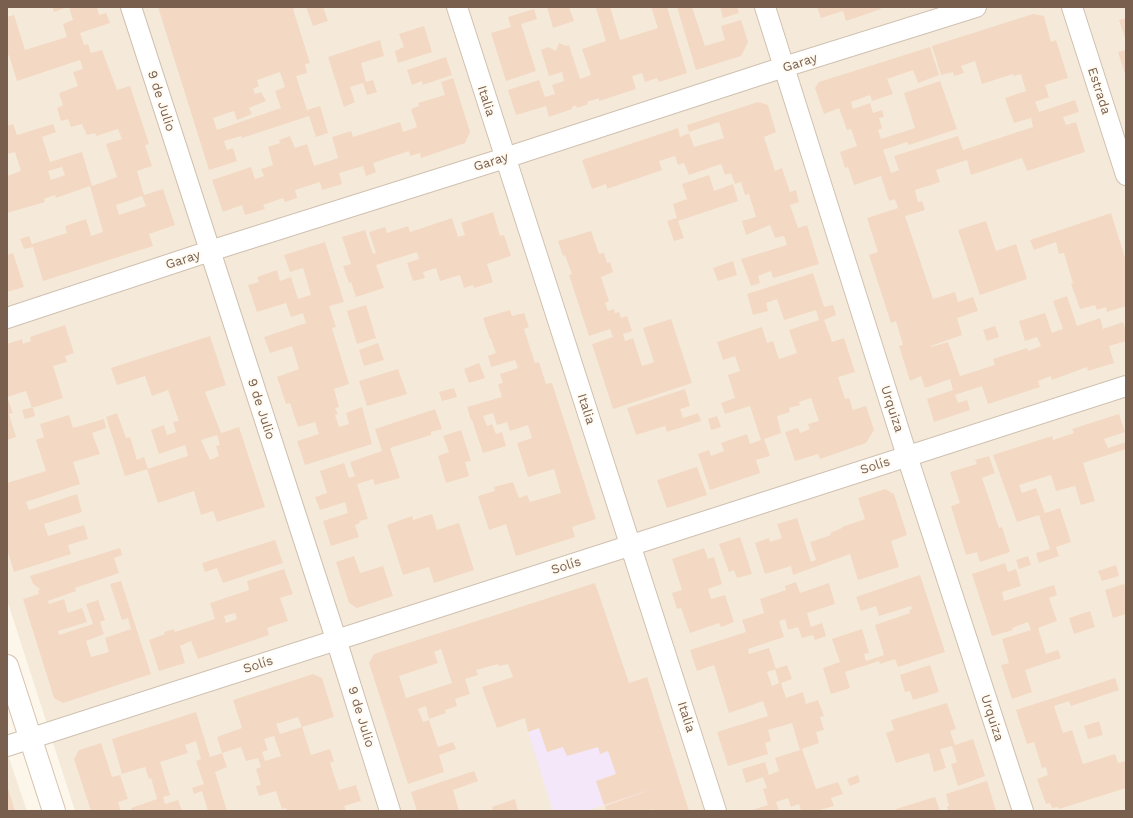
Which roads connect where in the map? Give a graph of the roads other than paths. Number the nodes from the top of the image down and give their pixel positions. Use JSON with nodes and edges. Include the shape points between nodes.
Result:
{"nodes":[{"id":1,"x":130,"y":7,"type":"edge"},
{"id":2,"x":457,"y":7,"type":"edge"},
{"id":3,"x":765,"y":7,"type":"edge"},
{"id":4,"x":976,"y":7,"type":"edge"},
{"id":5,"x":1072,"y":7,"type":"edge"},
{"id":6,"x":784,"y":67,"type":"junction"},
{"id":7,"x":505,"y":158,"type":"junction"},
{"id":8,"x":1126,"y":175,"type":"edge"},
{"id":9,"x":210,"y":251,"type":"junction"},
{"id":10,"x":7,"y":318,"type":"edge"},
{"id":11,"x":1126,"y":386,"type":"edge"},
{"id":12,"x":907,"y":456,"type":"junction"},
{"id":13,"x":631,"y":545,"type":"junction"},
{"id":14,"x":336,"y":639,"type":"junction"},
{"id":15,"x":7,"y":666,"type":"edge"},
{"id":16,"x":30,"y":738,"type":"junction"},
{"id":17,"x":7,"y":746,"type":"edge"},
{"id":18,"x":54,"y":811,"type":"edge"},
{"id":19,"x":390,"y":811,"type":"edge"},
{"id":20,"x":716,"y":811,"type":"edge"},
{"id":21,"x":1023,"y":811,"type":"edge"}],
"edges":[{"from":1,"to":9,"type":"street","name":"9 de Julio"},
{"from":2,"to":7,"type":"street","name":"Italia"},
{"from":3,"to":6,"type":"street","name":"Urquiza"},
{"from":4,"to":6,"type":"street","name":"Garay"},
{"from":5,"to":8,"type":"street","name":"Estrada"},
{"from":6,"to":7,"type":"street","name":"Garay"},
{"from":6,"to":12,"type":"street","name":"Urquiza"},
{"from":7,"to":9,"type":"street","name":"Garay"},
{"from":7,"to":13,"type":"street","name":"Italia"},
{"from":9,"to":10,"type":"street","name":"Garay"},
{"from":9,"to":14,"type":"street","name":"9 de Julio"},
{"from":11,"to":12,"type":"street","name":"Solís"},
{"from":12,"to":13,"type":"street","name":"Solís"},
{"from":12,"to":21,"type":"street","name":"Urquiza"},
{"from":13,"to":14,"type":"street","name":"Solís"},
{"from":13,"to":20,"type":"street","name":"Italia"},
{"from":14,"to":16,"type":"street","name":"Solís"},
{"from":14,"to":19,"type":"street","name":"9 de Julio"},
{"from":15,"to":16,"type":"main road"},
{"from":16,"to":17,"type":"street","name":"Solís"},
{"from":16,"to":18,"type":"main road"}]}
